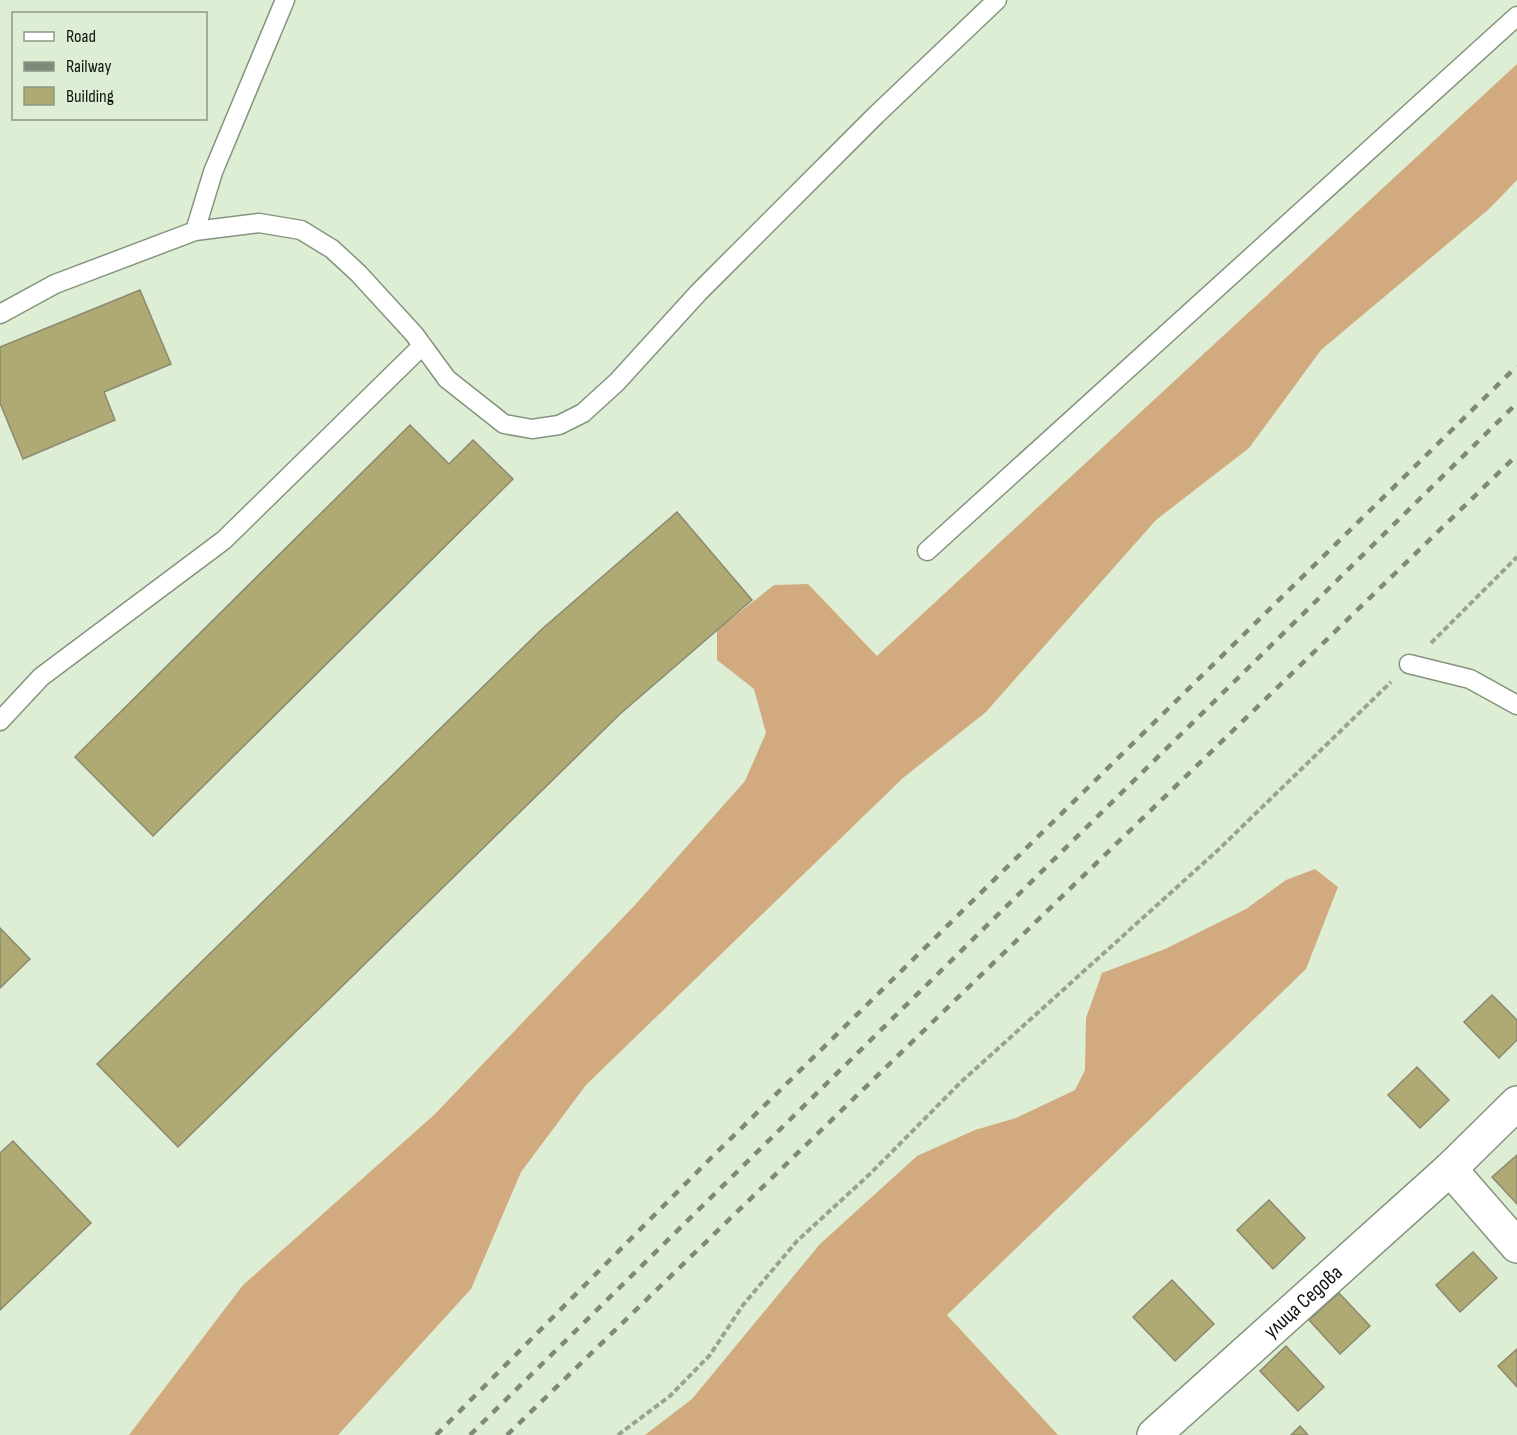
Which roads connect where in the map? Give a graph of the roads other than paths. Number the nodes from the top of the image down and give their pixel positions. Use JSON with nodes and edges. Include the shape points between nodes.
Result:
{"nodes":[{"id":1,"x":285,"y":0,"type":"edge"},
{"id":2,"x":997,"y":0,"type":"edge"},
{"id":3,"x":1517,"y":16,"type":"edge"},
{"id":4,"x":195,"y":231,"type":"junction"},
{"id":5,"x":0,"y":314,"type":"edge"},
{"id":6,"x":422,"y":345,"type":"junction"},
{"id":7,"x":927,"y":551,"type":"dead end"},
{"id":8,"x":1409,"y":664,"type":"road end"},
{"id":9,"x":1517,"y":705,"type":"edge"},
{"id":10,"x":0,"y":721,"type":"edge"},
{"id":11,"x":1517,"y":1103,"type":"edge"},
{"id":12,"x":1450,"y":1169,"type":"junction"},
{"id":13,"x":1517,"y":1246,"type":"edge"},
{"id":14,"x":1154,"y":1435,"type":"edge"}],
"edges":[{"from":1,"to":4,"type":"lane","via":[[213,172]]},
{"from":2,"to":6,"type":"lane","via":[[876,115],[583,413],[559,425],[541,428],[504,424],[447,379]]},
{"from":3,"to":7,"type":"lane"},
{"from":4,"to":5,"type":"lane","via":[[55,284]]},
{"from":4,"to":6,"type":"lane","via":[[259,223],[301,230],[332,249],[358,273]]},
{"from":6,"to":10,"type":"lane","via":[[225,540],[41,677]]},
{"from":8,"to":9,"type":"lane","via":[[1470,679]]},
{"from":11,"to":12,"type":"street","name":"улица Седова"},
{"from":12,"to":13,"type":"street"},
{"from":12,"to":14,"type":"street","name":"улица Седова"}]}
